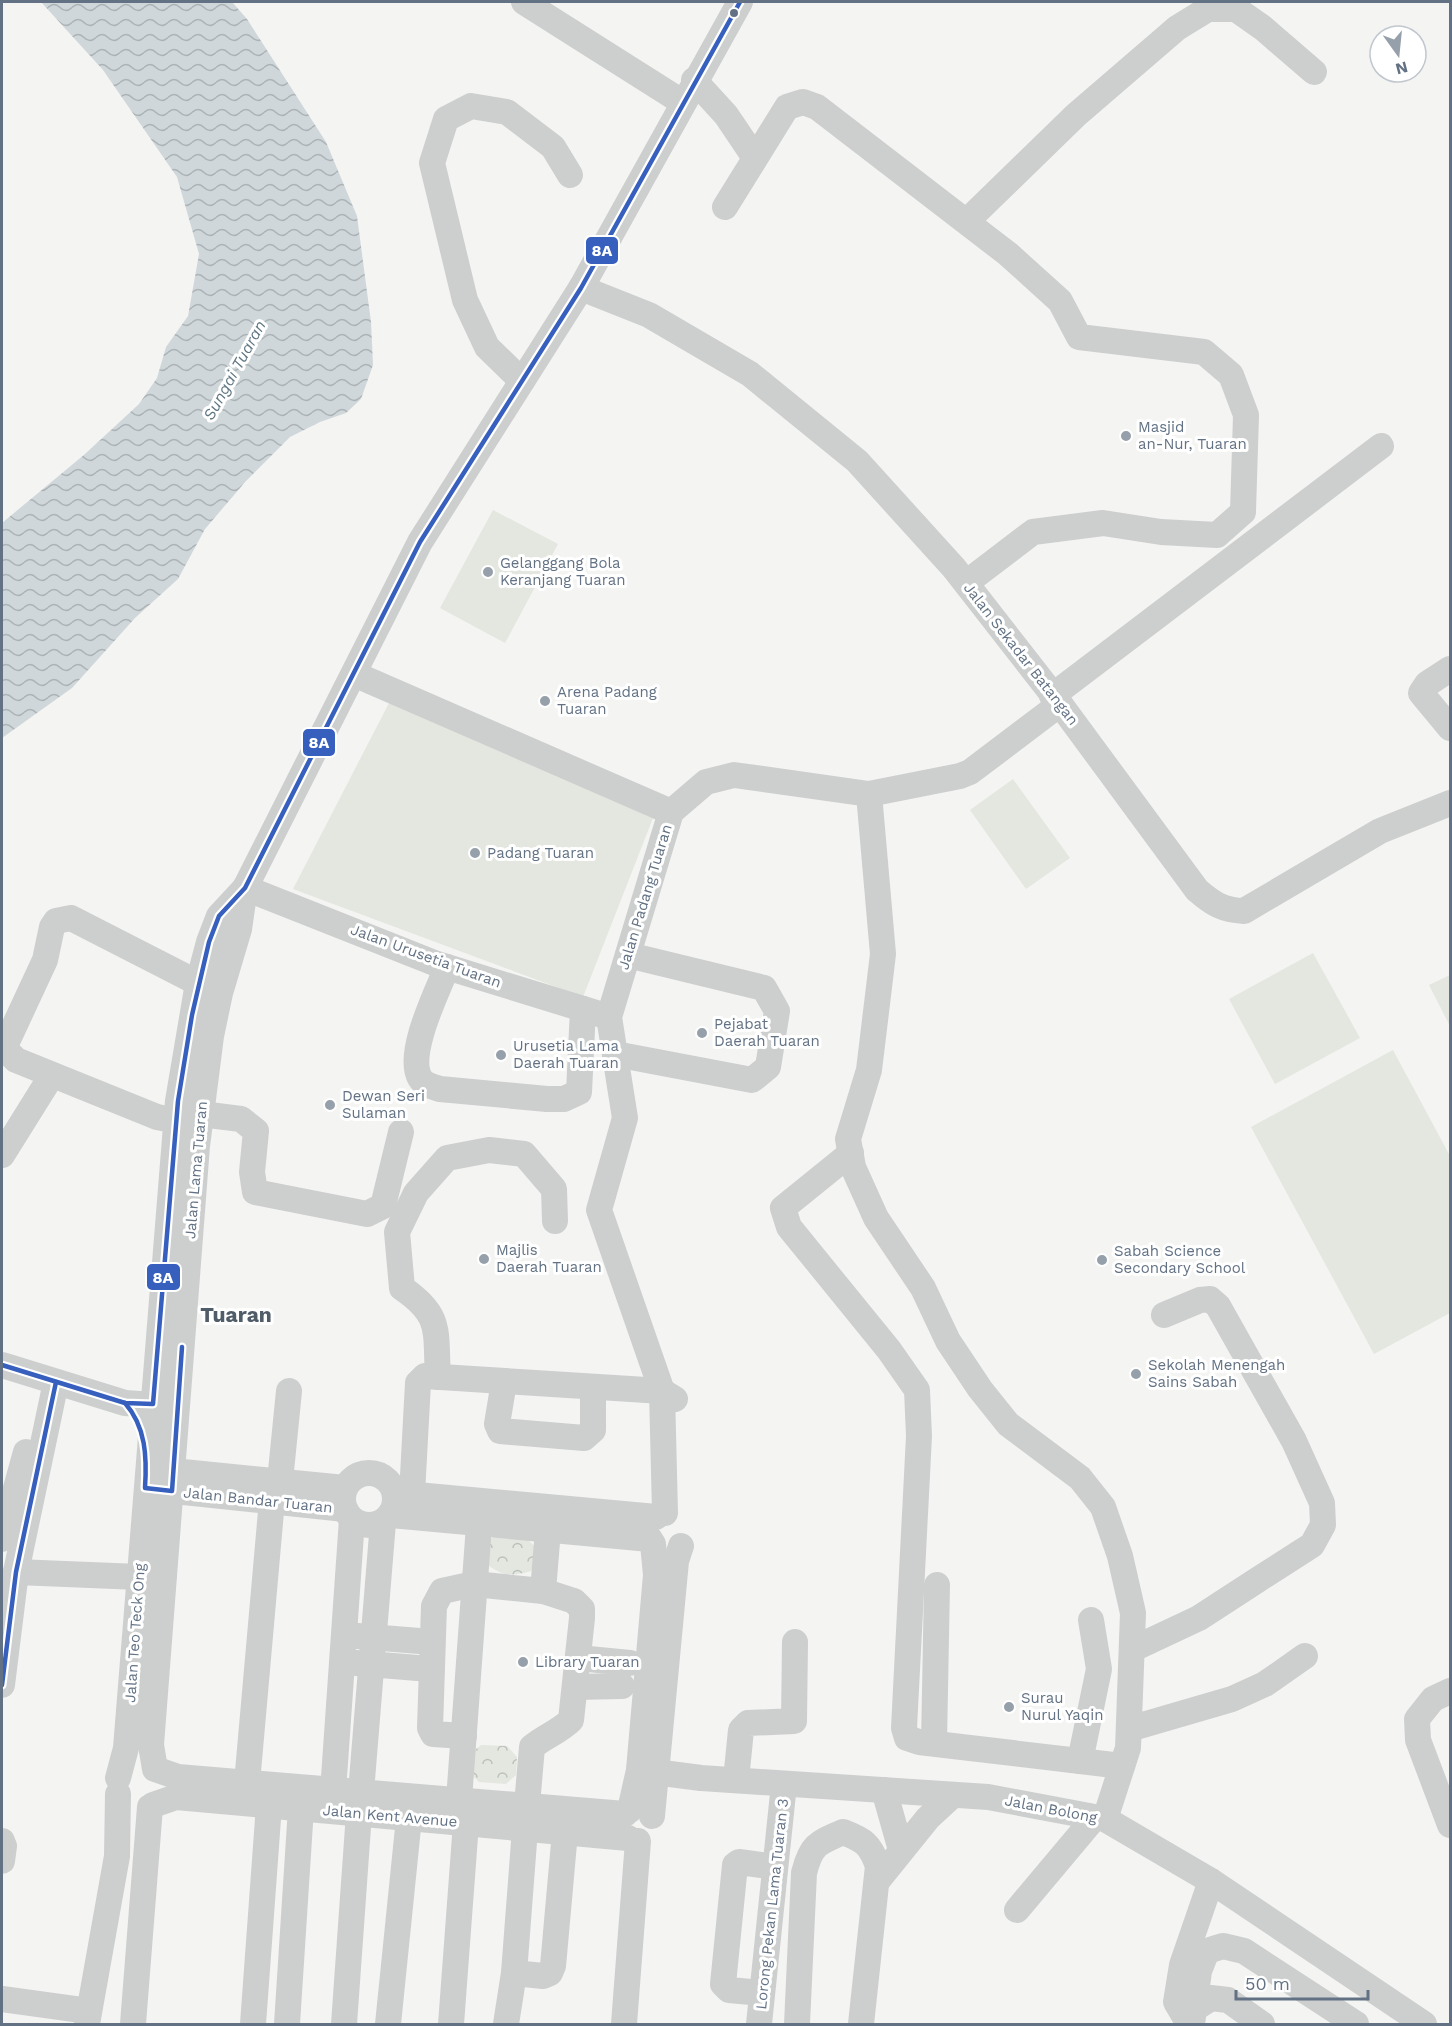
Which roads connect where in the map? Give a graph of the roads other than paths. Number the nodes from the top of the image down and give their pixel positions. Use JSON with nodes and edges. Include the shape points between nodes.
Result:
{"nodes":[{"id":1,"x":524,"y":2,"type":"edge"},
{"id":2,"x":740,"y":2,"type":"edge"},
{"id":3,"x":1314,"y":72,"type":"dead end"},
{"id":4,"x":694,"y":81,"type":"junction"},
{"id":5,"x":682,"y":102,"type":"junction"},
{"id":6,"x":755,"y":158,"type":"junction"},
{"id":7,"x":570,"y":175,"type":"dead end"},
{"id":8,"x":725,"y":207,"type":"dead end"},
{"id":9,"x":966,"y":221,"type":"junction"},
{"id":10,"x":581,"y":288,"type":"junction"},
{"id":11,"x":522,"y":381,"type":"junction"},
{"id":12,"x":1381,"y":446,"type":"dead end"},
{"id":13,"x":966,"y":584,"type":"junction"},
{"id":14,"x":1450,"y":669,"type":"edge"},
{"id":15,"x":354,"y":674,"type":"junction"},
{"id":16,"x":1056,"y":700,"type":"junction"},
{"id":17,"x":1450,"y":728,"type":"edge"},
{"id":18,"x":869,"y":794,"type":"junction"},
{"id":19,"x":1450,"y":801,"type":"edge"},
{"id":20,"x":671,"y":813,"type":"junction"},
{"id":21,"x":245,"y":888,"type":"junction"},
{"id":22,"x":628,"y":955,"type":"junction"},
{"id":23,"x":447,"y":967,"type":"junction"},
{"id":24,"x":198,"y":983,"type":"junction"},
{"id":25,"x":583,"y":1009,"type":"junction"},
{"id":26,"x":609,"y":1017,"type":"junction"},
{"id":27,"x":4,"y":1051,"type":"edge"},
{"id":28,"x":615,"y":1054,"type":"junction"},
{"id":29,"x":52,"y":1075,"type":"junction"},
{"id":30,"x":189,"y":1117,"type":"junction"},
{"id":31,"x":401,"y":1132,"type":"dead end"},
{"id":32,"x":851,"y":1153,"type":"junction"},
{"id":33,"x":2,"y":1155,"type":"edge"},
{"id":34,"x":555,"y":1221,"type":"dead end"},
{"id":35,"x":1164,"y":1315,"type":"dead end"},
{"id":36,"x":2,"y":1365,"type":"edge"},
{"id":37,"x":438,"y":1377,"type":"junction"},
{"id":38,"x":51,"y":1380,"type":"junction"},
{"id":39,"x":504,"y":1382,"type":"junction"},
{"id":40,"x":593,"y":1389,"type":"junction"},
{"id":41,"x":289,"y":1391,"type":"dead end"},
{"id":42,"x":662,"y":1391,"type":"junction"},
{"id":43,"x":125,"y":1403,"type":"junction"},
{"id":44,"x":153,"y":1404,"type":"junction"},
{"id":45,"x":178,"y":1407,"type":"junction"},
{"id":46,"x":173,"y":1481,"type":"junction"},
{"id":47,"x":146,"y":1484,"type":"junction"},
{"id":48,"x":276,"y":1491,"type":"junction"},
{"id":49,"x":347,"y":1505,"type":"junction"},
{"id":50,"x":395,"y":1506,"type":"junction"},
{"id":51,"x":479,"y":1525,"type":"junction"},
{"id":52,"x":661,"y":1526,"type":"junction"},
{"id":53,"x":548,"y":1530,"type":"junction"},
{"id":54,"x":2,"y":1539,"type":"edge"},
{"id":55,"x":16,"y":1572,"type":"junction"},
{"id":56,"x":139,"y":1577,"type":"junction"},
{"id":57,"x":474,"y":1584,"type":"junction"},
{"id":58,"x":937,"y":1585,"type":"dead end"},
{"id":59,"x":543,"y":1591,"type":"junction"},
{"id":60,"x":1091,"y":1620,"type":"dead end"},
{"id":61,"x":342,"y":1634,"type":"junction"},
{"id":62,"x":374,"y":1638,"type":"junction"},
{"id":63,"x":432,"y":1642,"type":"junction"},
{"id":64,"x":795,"y":1642,"type":"dead end"},
{"id":65,"x":1133,"y":1649,"type":"junction"},
{"id":66,"x":1305,"y":1656,"type":"dead end"},
{"id":67,"x":578,"y":1658,"type":"junction"},
{"id":68,"x":340,"y":1662,"type":"junction"},
{"id":69,"x":371,"y":1664,"type":"junction"},
{"id":70,"x":430,"y":1669,"type":"junction"},
{"id":71,"x":2,"y":1685,"type":"edge"},
{"id":72,"x":575,"y":1687,"type":"junction"},
{"id":73,"x":1450,"y":1691,"type":"edge"},
{"id":74,"x":1129,"y":1729,"type":"junction"},
{"id":75,"x":660,"y":1734,"type":"junction"},
{"id":76,"x":464,"y":1736,"type":"junction"},
{"id":77,"x":934,"y":1743,"type":"junction"},
{"id":78,"x":1080,"y":1761,"type":"junction"},
{"id":79,"x":1122,"y":1766,"type":"junction"},
{"id":80,"x":155,"y":1769,"type":"junction"},
{"id":81,"x":647,"y":1771,"type":"junction"},
{"id":82,"x":718,"y":1779,"type":"junction"},
{"id":83,"x":247,"y":1783,"type":"junction"},
{"id":84,"x":784,"y":1784,"type":"junction"},
{"id":85,"x":118,"y":1786,"type":"junction"},
{"id":86,"x":884,"y":1790,"type":"junction"},
{"id":87,"x":952,"y":1795,"type":"junction"},
{"id":88,"x":333,"y":1800,"type":"junction"},
{"id":89,"x":360,"y":1803,"type":"junction"},
{"id":90,"x":269,"y":1805,"type":"junction"},
{"id":91,"x":148,"y":1807,"type":"junction"},
{"id":92,"x":301,"y":1808,"type":"junction"},
{"id":93,"x":463,"y":1812,"type":"junction"},
{"id":94,"x":526,"y":1817,"type":"junction"},
{"id":95,"x":409,"y":1818,"type":"junction"},
{"id":96,"x":1100,"y":1818,"type":"junction"},
{"id":97,"x":638,"y":1820,"type":"junction"},
{"id":98,"x":1450,"y":1825,"type":"edge"},
{"id":99,"x":565,"y":1832,"type":"junction"},
{"id":100,"x":2,"y":1841,"type":"edge"},
{"id":101,"x":901,"y":1850,"type":"junction"},
{"id":102,"x":117,"y":1856,"type":"junction"},
{"id":103,"x":2,"y":1860,"type":"edge"},
{"id":104,"x":775,"y":1867,"type":"junction"},
{"id":105,"x":878,"y":1880,"type":"junction"},
{"id":106,"x":1211,"y":1881,"type":"junction"},
{"id":107,"x":1017,"y":1910,"type":"dead end"},
{"id":108,"x":514,"y":1973,"type":"junction"},
{"id":109,"x":762,"y":1993,"type":"junction"},
{"id":110,"x":2,"y":1999,"type":"edge"},
{"id":111,"x":1185,"y":2017,"type":"edge"},
{"id":112,"x":88,"y":2018,"type":"edge"},
{"id":113,"x":133,"y":2025,"type":"edge"},
{"id":114,"x":253,"y":2025,"type":"edge"},
{"id":115,"x":287,"y":2025,"type":"edge"},
{"id":116,"x":344,"y":2025,"type":"edge"},
{"id":117,"x":388,"y":2025,"type":"edge"},
{"id":118,"x":451,"y":2025,"type":"edge"},
{"id":119,"x":506,"y":2025,"type":"edge"},
{"id":120,"x":624,"y":2025,"type":"edge"},
{"id":121,"x":759,"y":2025,"type":"edge"},
{"id":122,"x":797,"y":2025,"type":"edge"},
{"id":123,"x":861,"y":2025,"type":"edge"},
{"id":124,"x":1262,"y":2025,"type":"edge"},
{"id":125,"x":1356,"y":2025,"type":"edge"},
{"id":126,"x":1424,"y":2025,"type":"edge"}],
"edges":[{"from":1,"to":5,"type":"street"},
{"from":2,"to":4,"type":"street","name":"Jalan Lama Tuaran"},
{"from":3,"to":9,"type":"street","via":[[1236,9],[1208,9],[1178,28],[1076,115]]},
{"from":4,"to":5,"type":"street","name":"Jalan Lama Tuaran"},
{"from":4,"to":6,"type":"street","via":[[726,115]]},
{"from":5,"to":10,"type":"street","name":"Jalan Lama Tuaran"},
{"from":6,"to":8,"type":"street"},
{"from":6,"to":9,"type":"street","via":[[787,106],[803,102],[817,107]]},
{"from":7,"to":11,"type":"street","via":[[553,147],[507,112],[471,106],[446,119],[432,163],[465,300],[487,347]]},
{"from":9,"to":13,"type":"street","via":[[1060,301],[1079,337],[1204,352],[1231,375],[1246,415],[1243,512],[1216,534],[1161,532],[1103,523],[1033,532]]},
{"from":10,"to":11,"type":"street","name":"Jalan Lama Tuaran"},
{"from":10,"to":13,"type":"street","name":"Jalan Sekadar Batangan","via":[[649,315],[750,374],[856,461]]},
{"from":11,"to":15,"type":"street","name":"Jalan Lama Tuaran","via":[[420,542]]},
{"from":12,"to":16,"type":"street","name":"Jalan Padang Tuaran"},
{"from":13,"to":16,"type":"street","name":"Jalan Sekadar Batangan"},
{"from":14,"to":17,"type":"street","via":[[1427,684],[1422,693]]},
{"from":15,"to":20,"type":"street"},
{"from":15,"to":21,"type":"street","name":"Jalan Lama Tuaran"},
{"from":16,"to":18,"type":"street","name":"Jalan Padang Tuaran","via":[[970,772]]},
{"from":16,"to":19,"type":"street","name":"Jalan Sekadar Batangan","via":[[1197,890],[1225,910],[1244,911],[1380,831]]},
{"from":18,"to":20,"type":"street","name":"Jalan Padang Tuaran","via":[[734,776],[706,782]]},
{"from":18,"to":32,"type":"street","via":[[883,954],[869,1071],[848,1139]]},
{"from":20,"to":22,"type":"street","name":"Jalan Padang Tuaran"},
{"from":21,"to":23,"type":"street","name":"Jalan Urusetia Tuaran"},
{"from":21,"to":24,"type":"street","name":"Jalan Lama Tuaran","via":[[219,916]]},
{"from":21,"to":30,"type":"street","name":"Jalan Lama Tuaran","via":[[239,929]]},
{"from":22,"to":26,"type":"street","name":"Jalan Padang Tuaran"},
{"from":22,"to":28,"type":"street","via":[[764,988],[777,1011],[768,1066],[752,1080]]},
{"from":23,"to":25,"type":"street","name":"Jalan Urusetia Tuaran"},
{"from":23,"to":25,"type":"street","via":[[416,1050],[420,1078],[440,1089],[547,1099],[564,1099],[579,1092]]},
{"from":24,"to":27,"type":"street","via":[[71,918],[63,918],[52,927],[45,960]]},
{"from":24,"to":30,"type":"street","name":"Jalan Lama Tuaran"},
{"from":25,"to":26,"type":"street","name":"Jalan Urusetia Tuaran"},
{"from":26,"to":28,"type":"street","name":"Jalan Padang Tuaran"},
{"from":27,"to":29,"type":"street"},
{"from":28,"to":42,"type":"street","name":"Jalan Padang Tuaran","via":[[625,1118],[599,1210]]},
{"from":29,"to":30,"type":"street","via":[[157,1118]]},
{"from":29,"to":33,"type":"street"},
{"from":30,"to":31,"type":"street","via":[[241,1119],[256,1131],[252,1172],[255,1192],[367,1214],[383,1206]]},
{"from":30,"to":44,"type":"street","name":"Jalan Lama Tuaran"},
{"from":30,"to":45,"type":"street","name":"Jalan Lama Tuaran"},
{"from":32,"to":65,"type":"street","via":[[853,1167],[876,1218],[923,1288],[948,1341],[980,1389],[1008,1424],[1080,1478],[1103,1507],[1120,1556],[1133,1613]]},
{"from":32,"to":77,"type":"street","via":[[783,1209],[789,1227],[917,1390],[920,1436],[904,1728],[907,1738]]},
{"from":34,"to":37,"type":"street","via":[[554,1190],[524,1154],[489,1150],[447,1158],[416,1193],[397,1232],[402,1288],[421,1301],[434,1317]]},
{"from":35,"to":65,"type":"street","via":[[1200,1300],[1210,1299],[1218,1306],[1294,1441],[1322,1503],[1323,1525],[1311,1545],[1268,1574],[1199,1618]]},
{"from":36,"to":38,"type":"street"},
{"from":37,"to":39,"type":"street"},
{"from":37,"to":50,"type":"street","via":[[425,1376],[418,1383]]},
{"from":38,"to":43,"type":"street"},
{"from":38,"to":54,"type":"street"},
{"from":38,"to":55,"type":"street"},
{"from":39,"to":40,"type":"street"},
{"from":39,"to":40,"type":"street","via":[[497,1424],[500,1431],[584,1438],[593,1430]]},
{"from":40,"to":42,"type":"street"},
{"from":41,"to":48,"type":"street"},
{"from":42,"to":52,"type":"street","name":"Jalan Padang Tuaran"},
{"from":43,"to":44,"type":"street"},
{"from":43,"to":47,"type":"street","via":[[142,1426]]},
{"from":44,"to":45,"type":"street"},
{"from":44,"to":47,"type":"street","name":"Jalan Lama Tuaran"},
{"from":45,"to":46,"type":"street","name":"Jalan Lama Tuaran"},
{"from":46,"to":47,"type":"street","name":"Jalan Bandar Tuaran"},
{"from":46,"to":48,"type":"street","name":"Jalan Bandar Tuaran"},
{"from":46,"to":80,"type":"street","name":"Jalan Teo Teck Ong","via":[[151,1745]]},
{"from":47,"to":56,"type":"street","name":"Jalan Teo Teck Ong"},
{"from":48,"to":49,"type":"street","name":"Jalan Bandar Tuaran"},
{"from":48,"to":83,"type":"street"},
{"from":49,"to":50,"type":"street","via":[[367,1526]]},
{"from":49,"to":50,"type":"street","via":[[352,1479],[369,1473],[386,1478]]},
{"from":49,"to":61,"type":"street"},
{"from":50,"to":51,"type":"street"},
{"from":50,"to":52,"type":"street"},
{"from":50,"to":62,"type":"street"},
{"from":51,"to":53,"type":"street"},
{"from":51,"to":57,"type":"street"},
{"from":52,"to":53,"type":"street"},
{"from":52,"to":75,"type":"street","via":[[670,1551],[681,1546],[676,1561]]},
{"from":52,"to":81,"type":"street","name":"Jalan Padang Tuaran"},
{"from":53,"to":59,"type":"street"},
{"from":55,"to":56,"type":"street"},
{"from":55,"to":71,"type":"street"},
{"from":56,"to":85,"type":"street","name":"Jalan Teo Teck Ong","via":[[125,1756]]},
{"from":57,"to":59,"type":"street"},
{"from":57,"to":63,"type":"street","via":[[442,1591],[434,1606]]},
{"from":57,"to":76,"type":"street"},
{"from":58,"to":77,"type":"street"},
{"from":59,"to":67,"type":"street","via":[[574,1601],[582,1609]]},
{"from":60,"to":78,"type":"street","via":[[1099,1669]]},
{"from":61,"to":62,"type":"street"},
{"from":61,"to":68,"type":"street"},
{"from":62,"to":63,"type":"street"},
{"from":62,"to":69,"type":"street"},
{"from":63,"to":70,"type":"street"},
{"from":64,"to":82,"type":"street","via":[[794,1721],[748,1723]]},
{"from":65,"to":74,"type":"street"},
{"from":66,"to":74,"type":"street","via":[[1265,1684],[1232,1699]]},
{"from":67,"to":72,"type":"street"},
{"from":67,"to":72,"type":"street","via":[[626,1674]]},
{"from":68,"to":69,"type":"street"},
{"from":68,"to":88,"type":"street"},
{"from":69,"to":70,"type":"street"},
{"from":69,"to":89,"type":"street"},
{"from":70,"to":76,"type":"street","via":[[433,1734]]},
{"from":72,"to":94,"type":"street","via":[[571,1720],[559,1732],[532,1747]]},
{"from":73,"to":98,"type":"street","via":[[1433,1699],[1418,1719],[1418,1740]]},
{"from":74,"to":79,"type":"street"},
{"from":75,"to":81,"type":"street"},
{"from":75,"to":82,"type":"street","via":[[666,1753],[679,1763]]},
{"from":76,"to":93,"type":"street"},
{"from":77,"to":78,"type":"street"},
{"from":78,"to":79,"type":"street"},
{"from":79,"to":96,"type":"street"},
{"from":80,"to":83,"type":"street","name":"Jalan Kent Avenue","via":[[178,1777]]},
{"from":80,"to":85,"type":"street","via":[[132,1764]]},
{"from":80,"to":91,"type":"street","via":[[163,1784],[161,1796]]},
{"from":81,"to":82,"type":"street","name":"Jalan Bolong"},
{"from":81,"to":97,"type":"street"},
{"from":82,"to":84,"type":"street","name":"Jalan Bolong"},
{"from":82,"to":97,"type":"street","via":[[677,1780],[662,1788]]},
{"from":83,"to":88,"type":"street","name":"Jalan Kent Avenue"},
{"from":84,"to":86,"type":"street","name":"Jalan Bolong"},
{"from":84,"to":104,"type":"street","name":"Lorong Pekan Lama Tuaran 3"},
{"from":85,"to":91,"type":"street","via":[[127,1805]]},
{"from":85,"to":102,"type":"street","name":"Jalan Teo Teck Ong"},
{"from":86,"to":87,"type":"street","name":"Jalan Bolong"},
{"from":86,"to":101,"type":"street"},
{"from":87,"to":96,"type":"street","name":"Jalan Bolong","via":[[988,1797]]},
{"from":87,"to":101,"type":"street"},
{"from":88,"to":89,"type":"street","name":"Jalan Kent Avenue"},
{"from":88,"to":92,"type":"street","name":"Jalan Kent Avenue"},
{"from":89,"to":93,"type":"street","name":"Jalan Kent Avenue"},
{"from":89,"to":95,"type":"street","name":"Jalan Kent Avenue"},
{"from":89,"to":116,"type":"street"},
{"from":90,"to":91,"type":"street","name":"Jalan Kent Avenue","via":[[176,1797]]},
{"from":90,"to":92,"type":"street","name":"Jalan Kent Avenue"},
{"from":90,"to":114,"type":"street"},
{"from":91,"to":102,"type":"street"},
{"from":91,"to":113,"type":"street"},
{"from":92,"to":115,"type":"street"},
{"from":93,"to":94,"type":"street","name":"Jalan Kent Avenue"},
{"from":93,"to":95,"type":"street","name":"Jalan Kent Avenue"},
{"from":93,"to":118,"type":"street"},
{"from":94,"to":97,"type":"street","name":"Jalan Kent Avenue"},
{"from":94,"to":99,"type":"street","name":"Jalan Kent Avenue"},
{"from":94,"to":108,"type":"street"},
{"from":95,"to":117,"type":"street"},
{"from":96,"to":106,"type":"street","name":"Jalan Bolong"},
{"from":96,"to":107,"type":"street"},
{"from":97,"to":99,"type":"street","name":"Jalan Kent Avenue"},
{"from":97,"to":120,"type":"street"},
{"from":99,"to":108,"type":"street","via":[[553,1966],[543,1976]]},
{"from":100,"to":103,"type":"street"},
{"from":101,"to":105,"type":"street"},
{"from":102,"to":112,"type":"street"},
{"from":104,"to":109,"type":"street","name":"Lorong Pekan Lama Tuaran 3"},
{"from":104,"to":109,"type":"street","via":[[739,1862],[735,1865],[723,1984],[729,1990]]},
{"from":105,"to":122,"type":"street","via":[[873,1853],[863,1840],[843,1832],[818,1842],[808,1854]]},
{"from":105,"to":123,"type":"street"},
{"from":106,"to":111,"type":"street","via":[[1182,1965]]},
{"from":106,"to":126,"type":"street","name":"Jalan Bolong"},
{"from":108,"to":119,"type":"street"},
{"from":109,"to":121,"type":"street","name":"Lorong Pekan Lama Tuaran 3"},
{"from":110,"to":112,"type":"street"},
{"from":111,"to":124,"type":"street","via":[[1211,1998],[1228,2000]]},
{"from":111,"to":125,"type":"street","via":[[1207,1952],[1223,1946],[1244,1951]]}]}
